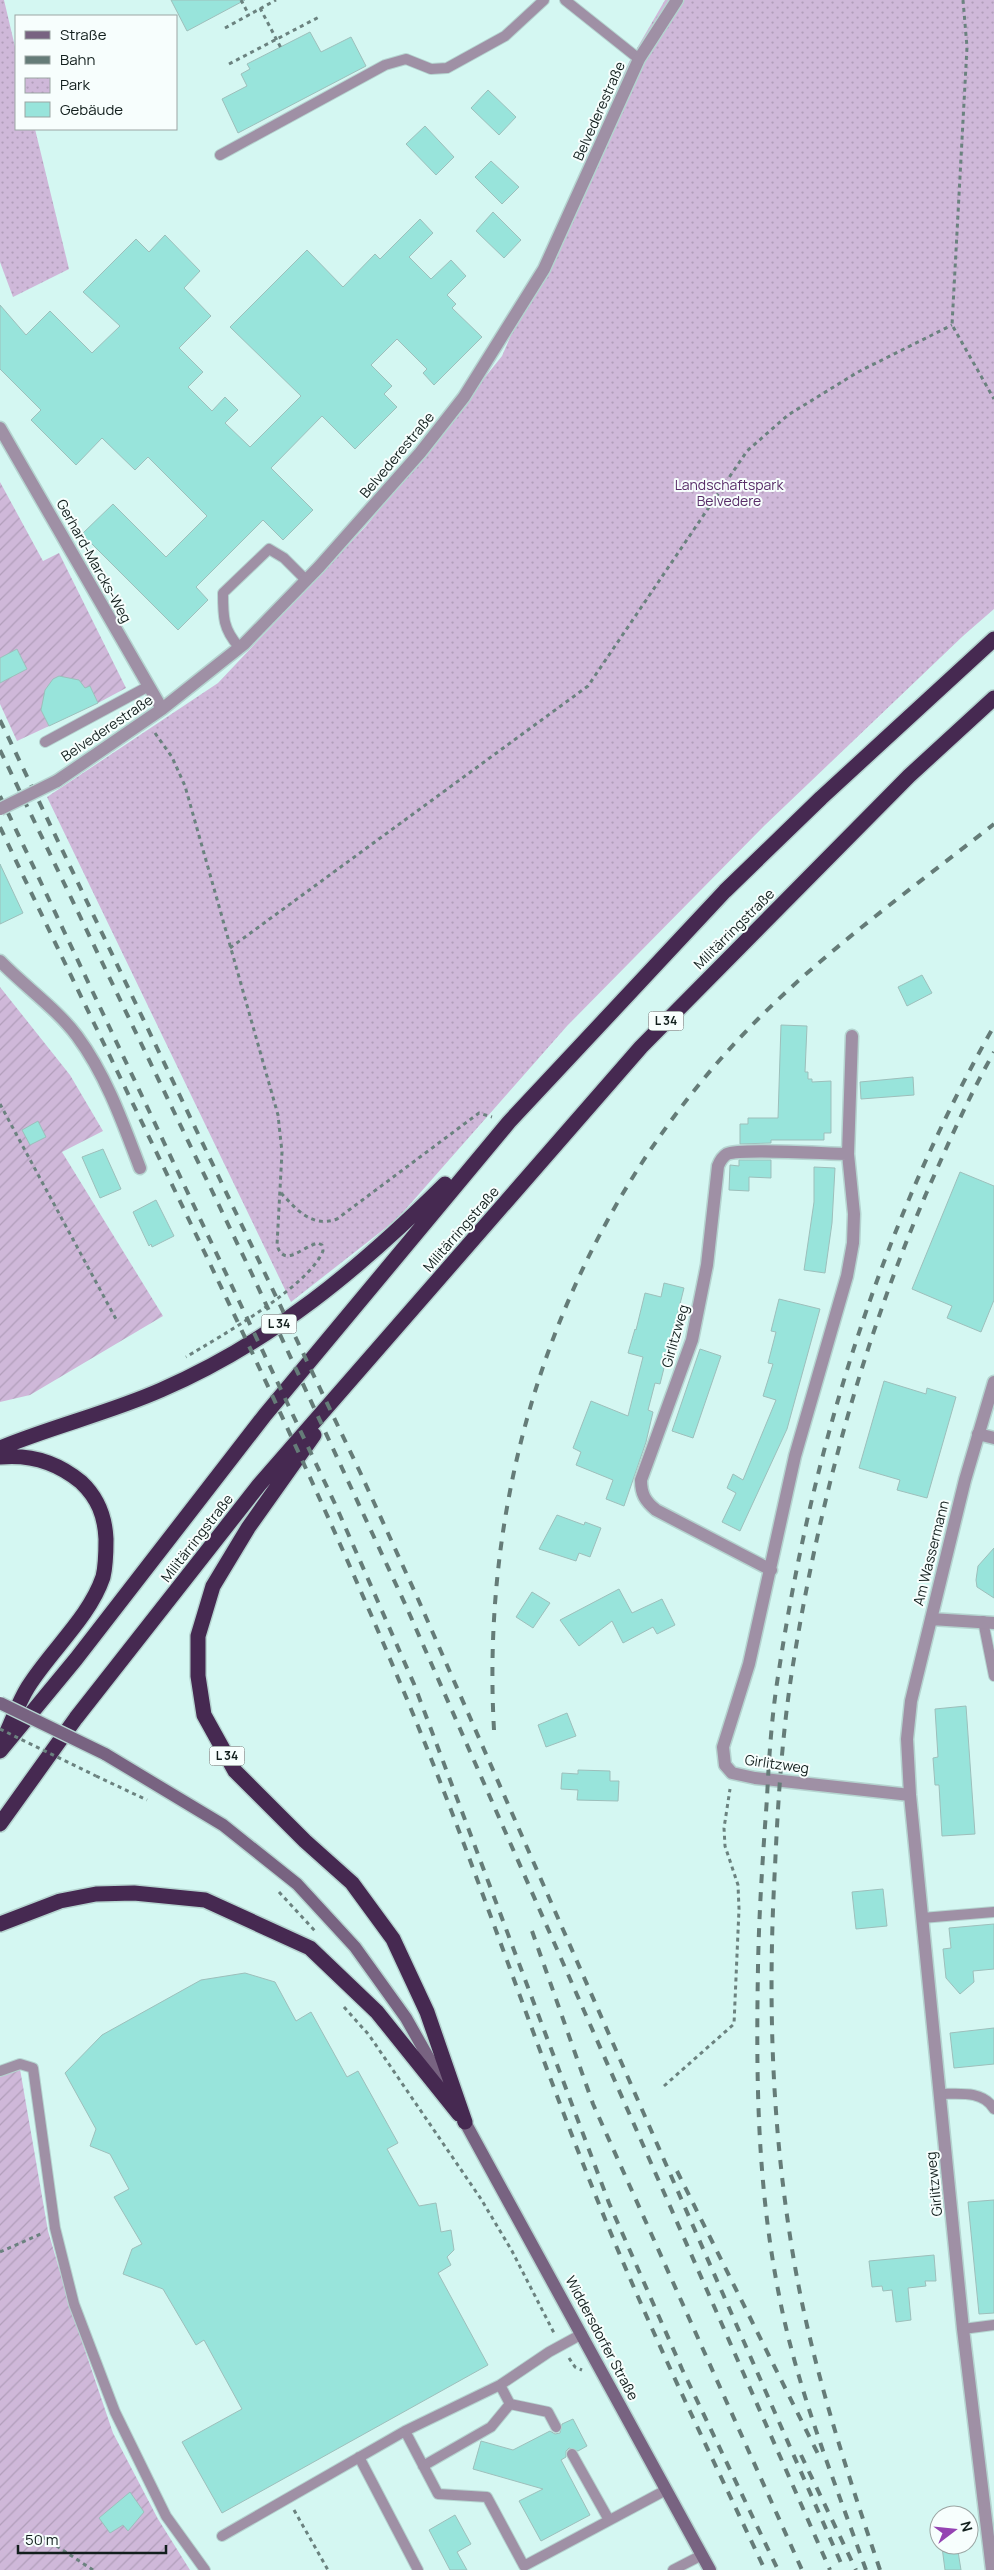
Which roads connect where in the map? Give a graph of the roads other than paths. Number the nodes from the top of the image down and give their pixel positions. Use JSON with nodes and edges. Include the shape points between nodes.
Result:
{"nodes":[{"id":1,"x":544,"y":0,"type":"edge"},
{"id":2,"x":565,"y":0,"type":"edge"},
{"id":3,"x":677,"y":0,"type":"edge"},
{"id":4,"x":639,"y":59,"type":"junction"},
{"id":5,"x":220,"y":156,"type":"dead end"},
{"id":6,"x":0,"y":428,"type":"edge"},
{"id":7,"x":306,"y":580,"type":"junction"},
{"id":8,"x":994,"y":640,"type":"edge"},
{"id":9,"x":240,"y":647,"type":"junction"},
{"id":10,"x":147,"y":687,"type":"junction"},
{"id":11,"x":994,"y":698,"type":"edge"},
{"id":12,"x":162,"y":709,"type":"junction"},
{"id":13,"x":44,"y":742,"type":"dead end"},
{"id":14,"x":0,"y":809,"type":"edge"},
{"id":15,"x":0,"y":961,"type":"edge"},
{"id":16,"x":852,"y":1036,"type":"dead end"},
{"id":17,"x":509,"y":1122,"type":"junction"},
{"id":18,"x":848,"y":1154,"type":"junction"},
{"id":19,"x":140,"y":1168,"type":"dead end"},
{"id":20,"x":363,"y":1367,"type":"junction"},
{"id":21,"x":994,"y":1382,"type":"edge"},
{"id":22,"x":978,"y":1434,"type":"junction"},
{"id":23,"x":994,"y":1438,"type":"edge"},
{"id":24,"x":0,"y":1448,"type":"edge"},
{"id":25,"x":0,"y":1457,"type":"edge"},
{"id":26,"x":771,"y":1570,"type":"junction"},
{"id":27,"x":931,"y":1619,"type":"junction"},
{"id":28,"x":989,"y":1622,"type":"edge"},
{"id":29,"x":994,"y":1676,"type":"edge"},
{"id":30,"x":0,"y":1703,"type":"edge"},
{"id":31,"x":0,"y":1746,"type":"edge"},
{"id":32,"x":0,"y":1751,"type":"edge"},
{"id":33,"x":910,"y":1795,"type":"junction"},
{"id":34,"x":0,"y":1824,"type":"edge"},
{"id":35,"x":994,"y":1912,"type":"edge"},
{"id":36,"x":922,"y":1918,"type":"junction"},
{"id":37,"x":0,"y":1924,"type":"edge"},
{"id":38,"x":0,"y":2071,"type":"edge"},
{"id":39,"x":940,"y":2094,"type":"junction"},
{"id":40,"x":994,"y":2109,"type":"edge"},
{"id":41,"x":465,"y":2122,"type":"junction"},
{"id":42,"x":994,"y":2325,"type":"edge"},
{"id":43,"x":964,"y":2329,"type":"junction"},
{"id":44,"x":582,"y":2334,"type":"junction"},
{"id":45,"x":500,"y":2386,"type":"junction"},
{"id":46,"x":510,"y":2404,"type":"junction"},
{"id":47,"x":556,"y":2427,"type":"dead end"},
{"id":48,"x":405,"y":2431,"type":"junction"},
{"id":49,"x":572,"y":2454,"type":"dead end"},
{"id":50,"x":358,"y":2457,"type":"junction"},
{"id":51,"x":423,"y":2466,"type":"junction"},
{"id":52,"x":666,"y":2490,"type":"junction"},
{"id":53,"x":608,"y":2520,"type":"junction"},
{"id":54,"x":222,"y":2536,"type":"dead end"},
{"id":55,"x":702,"y":2554,"type":"junction"},
{"id":56,"x":992,"y":2561,"type":"edge"},
{"id":57,"x":206,"y":2570,"type":"edge"},
{"id":58,"x":418,"y":2570,"type":"edge"},
{"id":59,"x":673,"y":2570,"type":"edge"},
{"id":60,"x":710,"y":2570,"type":"edge"}],
"edges":[{"from":1,"to":5,"type":"lane","via":[[505,36],[447,68],[431,69],[406,59],[384,65]]},
{"from":2,"to":4,"type":"lane"},
{"from":3,"to":4,"type":"street","name":"Belvederestraße"},
{"from":4,"to":7,"type":"street","name":"Belvederestraße","via":[[544,269],[512,324],[464,397],[420,453]]},
{"from":6,"to":10,"type":"street","name":"Gerhard-Marcks-Weg"},
{"from":7,"to":9,"type":"street","name":"Belvederestraße"},
{"from":7,"to":9,"type":"lane","via":[[284,558],[269,549],[223,593],[223,616],[228,635]]},
{"from":8,"to":17,"type":"highway","name":"Militärringstraße","number":"L 34","via":[[821,798],[725,891]]},
{"from":9,"to":12,"type":"street","name":"Belvederestraße"},
{"from":10,"to":12,"type":"street","name":"Gerhard-Marcks-Weg"},
{"from":10,"to":13,"type":"lane"},
{"from":11,"to":20,"type":"highway","name":"Militärringstraße","number":"L 34","via":[[902,783],[641,1047]]},
{"from":12,"to":14,"type":"street","name":"Belvederestraße","bridge":true,"via":[[57,781]]},
{"from":15,"to":19,"type":"street","via":[[77,1036],[120,1115]]},
{"from":16,"to":18,"type":"street","name":"Girlitzweg"},
{"from":17,"to":24,"type":"highway","number":"L 34","via":[[393,1236],[317,1300],[242,1349],[161,1390]]},
{"from":17,"to":32,"type":"highway","name":"Militärringstraße","number":"L 34","via":[[265,1415],[76,1659]]},
{"from":18,"to":26,"type":"street","name":"Girlitzweg","via":[[854,1243],[795,1456]]},
{"from":18,"to":26,"type":"street","name":"Girlitzweg","via":[[751,1153],[729,1154],[722,1158],[718,1166],[707,1266],[692,1340],[641,1480],[646,1502],[656,1510]]},
{"from":20,"to":34,"type":"highway","name":"Militärringstraße","number":"L 34","via":[[259,1485],[76,1718]]},
{"from":20,"to":41,"type":"highway","number":"L 34","via":[[248,1528],[213,1586],[198,1636],[198,1676],[204,1714],[235,1771],[352,1883],[393,1939],[427,2012]]},
{"from":21,"to":22,"type":"street","name":"Am Wassermann"},
{"from":22,"to":23,"type":"street"},
{"from":22,"to":27,"type":"street","name":"Am Wassermann"},
{"from":25,"to":31,"type":"highway","via":[[51,1462],[84,1485],[95,1498],[106,1528],[103,1575],[95,1596],[28,1688]]},
{"from":26,"to":33,"type":"street","name":"Girlitzweg","via":[[749,1664],[723,1747],[725,1764],[732,1773],[755,1778]]},
{"from":27,"to":28,"type":"street","name":"Am Wassermann"},
{"from":27,"to":33,"type":"street","name":"Girlitzweg","via":[[911,1701],[907,1739]]},
{"from":28,"to":29,"type":"lane"},
{"from":30,"to":41,"type":"main road","number":"L 34","bridge":true,"via":[[105,1754],[223,1825],[297,1884],[355,1947],[406,2018]]},
{"from":33,"to":36,"type":"street","name":"Girlitzweg"},
{"from":35,"to":36,"type":"lane"},
{"from":36,"to":39,"type":"street","name":"Girlitzweg"},
{"from":37,"to":41,"type":"highway","number":"L 34","via":[[60,1901],[96,1894],[134,1893],[205,1900],[310,1948],[376,2012]]},
{"from":38,"to":57,"type":"lane","via":[[20,2064],[33,2068],[55,2228],[74,2304],[115,2412],[166,2516]]},
{"from":39,"to":40,"type":"lane","via":[[982,2097]]},
{"from":39,"to":43,"type":"street","name":"Girlitzweg"},
{"from":41,"to":44,"type":"main road","name":"Widdersdorfer Straße","number":"L 34"},
{"from":42,"to":43,"type":"lane"},
{"from":43,"to":56,"type":"street","name":"Girlitzweg"},
{"from":44,"to":45,"type":"lane"},
{"from":44,"to":52,"type":"main road","name":"Widdersdorfer Straße","number":"L 34"},
{"from":45,"to":46,"type":"lane"},
{"from":45,"to":48,"type":"lane"},
{"from":46,"to":47,"type":"lane","via":[[548,2412]]},
{"from":46,"to":51,"type":"lane","via":[[490,2427]]},
{"from":48,"to":50,"type":"lane"},
{"from":48,"to":51,"type":"lane"},
{"from":49,"to":53,"type":"lane"},
{"from":50,"to":54,"type":"lane"},
{"from":50,"to":58,"type":"lane"},
{"from":51,"to":53,"type":"lane","via":[[438,2494],[487,2497],[524,2566]]},
{"from":52,"to":53,"type":"lane"},
{"from":52,"to":55,"type":"main road","name":"Widdersdorfer Straße","number":"L 34"},
{"from":55,"to":59,"type":"lane"},
{"from":55,"to":60,"type":"main road","name":"Widdersdorfer Straße","number":"L 34"}]}
